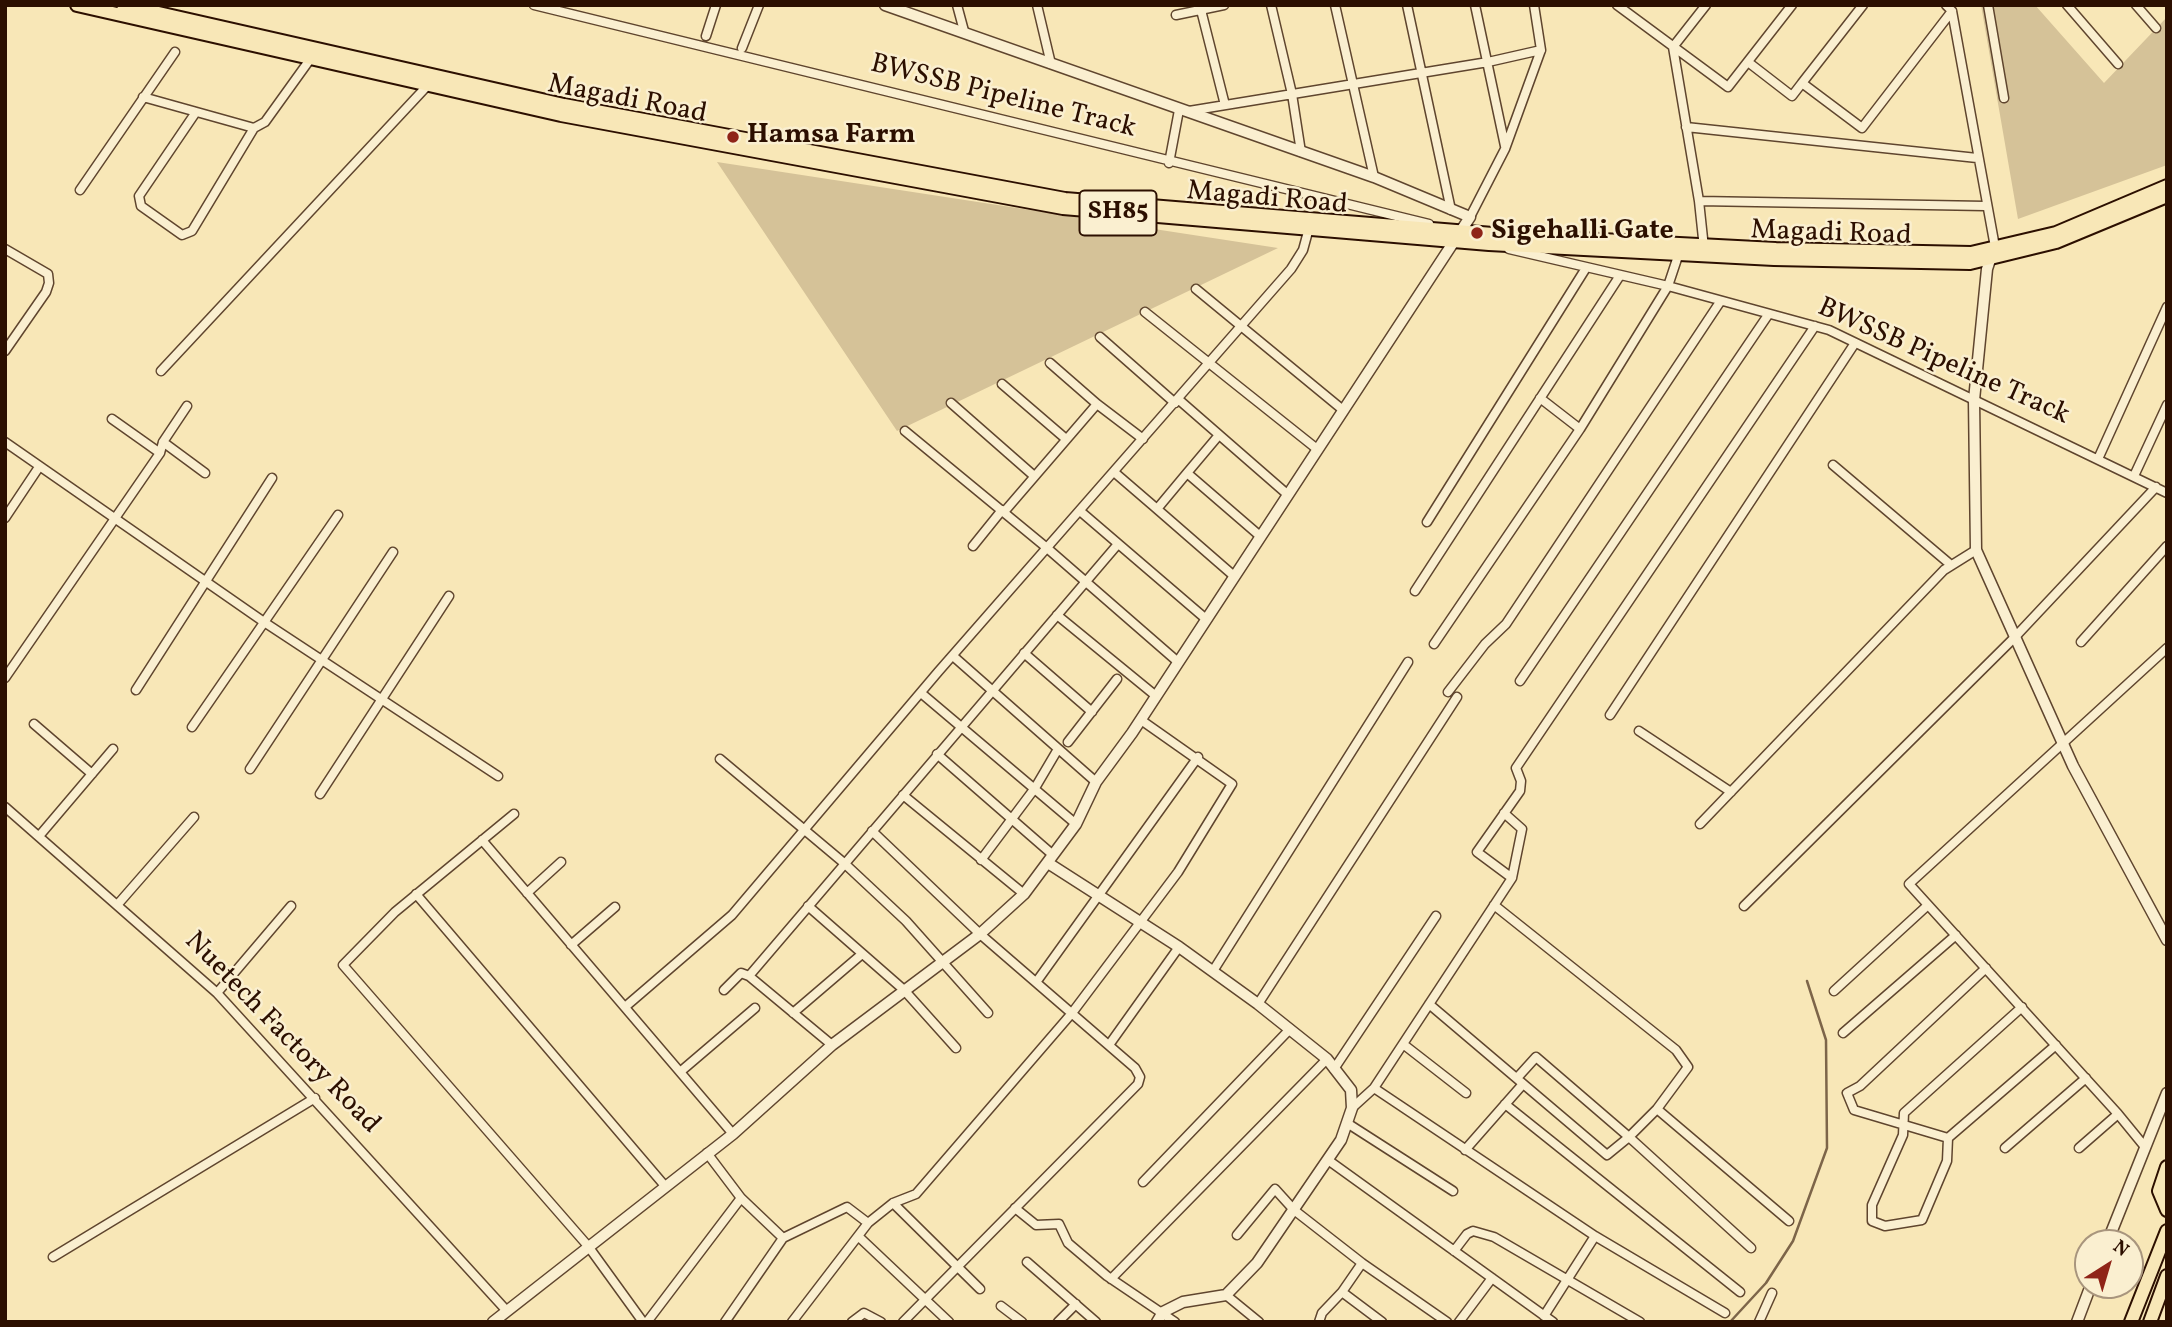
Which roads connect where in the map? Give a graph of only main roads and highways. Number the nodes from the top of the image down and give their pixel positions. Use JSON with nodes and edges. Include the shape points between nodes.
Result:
{"nodes":[{"id":1,"x":77,"y":5,"type":"edge"},
{"id":2,"x":124,"y":5,"type":"edge"},
{"id":3,"x":2167,"y":186,"type":"edge"},
{"id":4,"x":2167,"y":196,"type":"edge"},
{"id":5,"x":1460,"y":236,"type":"junction"},
{"id":6,"x":1680,"y":249,"type":"junction"},
{"id":7,"x":1993,"y":252,"type":"junction"},
{"id":8,"x":2167,"y":1167,"type":"edge"},
{"id":9,"x":2167,"y":1210,"type":"edge"},
{"id":10,"x":2167,"y":1231,"type":"edge"},
{"id":11,"x":2167,"y":1276,"type":"edge"},
{"id":12,"x":2131,"y":1322,"type":"edge"},
{"id":13,"x":2150,"y":1322,"type":"edge"}],
"edges":[{"from":1,"to":5,"type":"main road","name":"Magadi Road","number":"SH85","via":[[561,115],[1063,208]]},
{"from":2,"to":5,"type":"main road","name":"Magadi Road","number":"SH85","via":[[564,105],[1065,199]]},
{"from":3,"to":7,"type":"main road","name":"Magadi Road","number":"SH85","via":[[2056,233]]},
{"from":4,"to":7,"type":"main road","name":"Magadi Road","number":"SH85","via":[[2056,242]]},
{"from":5,"to":6,"type":"main road","name":"Magadi Road","number":"SH85"},
{"from":5,"to":6,"type":"main road","name":"Magadi Road","number":"SH85","via":[[1489,244]]},
{"from":6,"to":7,"type":"main road","name":"Magadi Road","number":"SH85"},
{"from":8,"to":9,"type":"main road","via":[[2159,1191]]},
{"from":10,"to":12,"type":"main road"},
{"from":11,"to":13,"type":"main road"}]}
